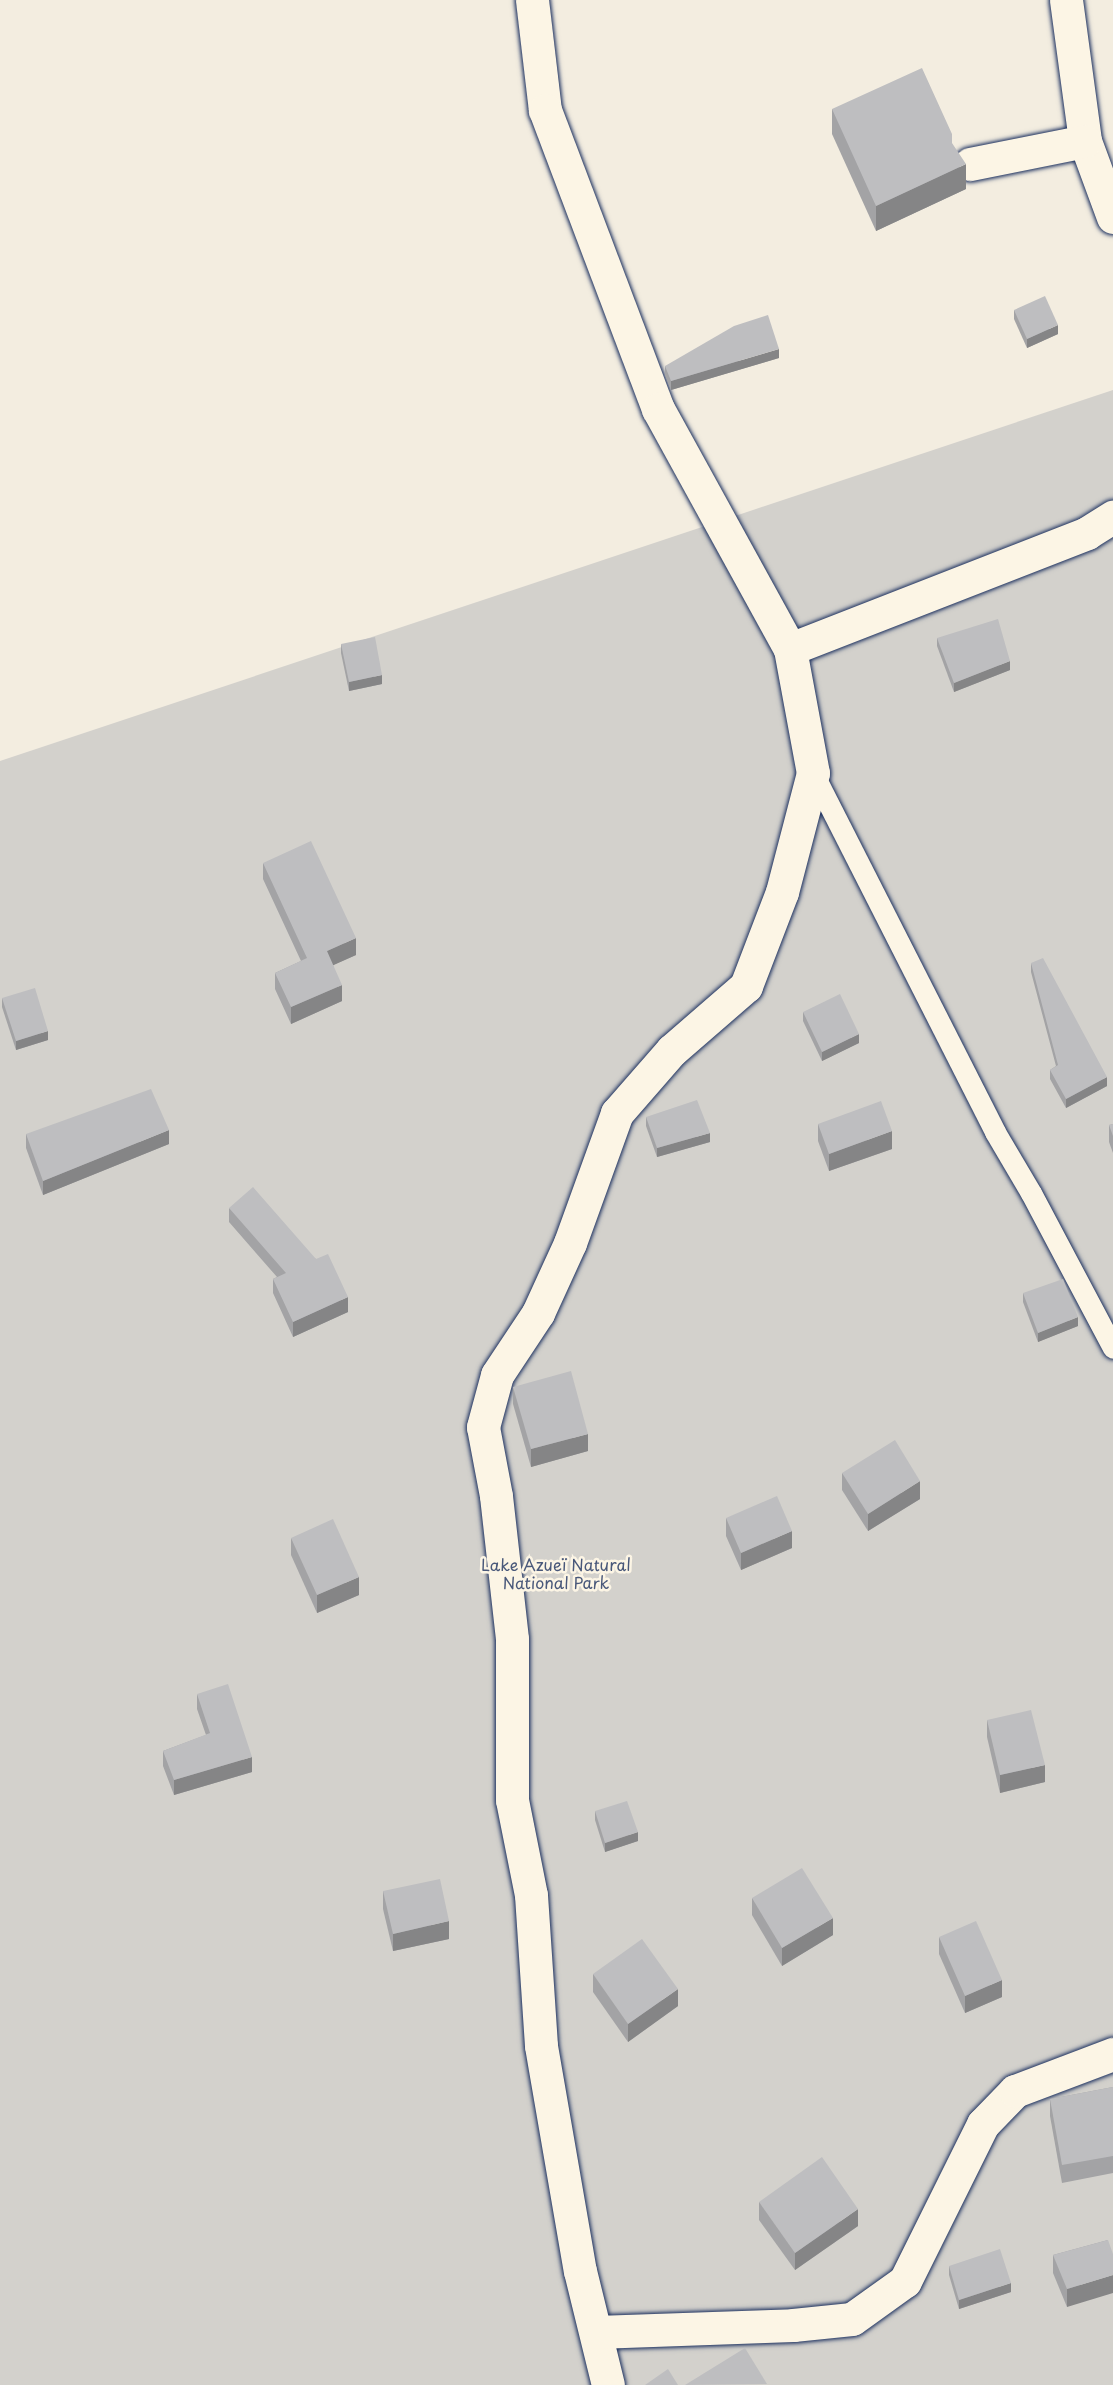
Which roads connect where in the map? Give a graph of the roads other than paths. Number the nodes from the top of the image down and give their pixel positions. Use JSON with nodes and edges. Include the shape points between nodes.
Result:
{"nodes":[{"id":1,"x":532,"y":0,"type":"edge"},
{"id":2,"x":1066,"y":0,"type":"edge"},
{"id":3,"x":1085,"y":141,"type":"junction"},
{"id":4,"x":970,"y":164,"type":"dead end"},
{"id":5,"x":1113,"y":217,"type":"edge"},
{"id":6,"x":1113,"y":517,"type":"edge"},
{"id":7,"x":790,"y":649,"type":"junction"},
{"id":8,"x":813,"y":773,"type":"junction"},
{"id":9,"x":1113,"y":1348,"type":"edge"},
{"id":10,"x":1113,"y":2054,"type":"edge"},
{"id":11,"x":596,"y":2332,"type":"junction"},
{"id":12,"x":608,"y":2385,"type":"edge"}],
"edges":[{"from":1,"to":7,"type":"street","via":[[545,110],[658,409]]},
{"from":2,"to":3,"type":"street"},
{"from":3,"to":4,"type":"street"},
{"from":3,"to":5,"type":"street"},
{"from":6,"to":7,"type":"street","via":[[1087,533]]},
{"from":7,"to":8,"type":"street"},
{"from":8,"to":9,"type":"lane","via":[[995,1132],[1032,1193]]},
{"from":8,"to":11,"type":"street","via":[[782,892],[746,986],[672,1050],[617,1113],[570,1243],[542,1303],[497,1375],[483,1427],[496,1496],[512,1639],[512,1800],[531,1895],[541,2046],[580,2271]]},
{"from":10,"to":11,"type":"street","via":[[1015,2091],[983,2124],[905,2281],[852,2319],[782,2326]]},
{"from":11,"to":12,"type":"street"}]}
